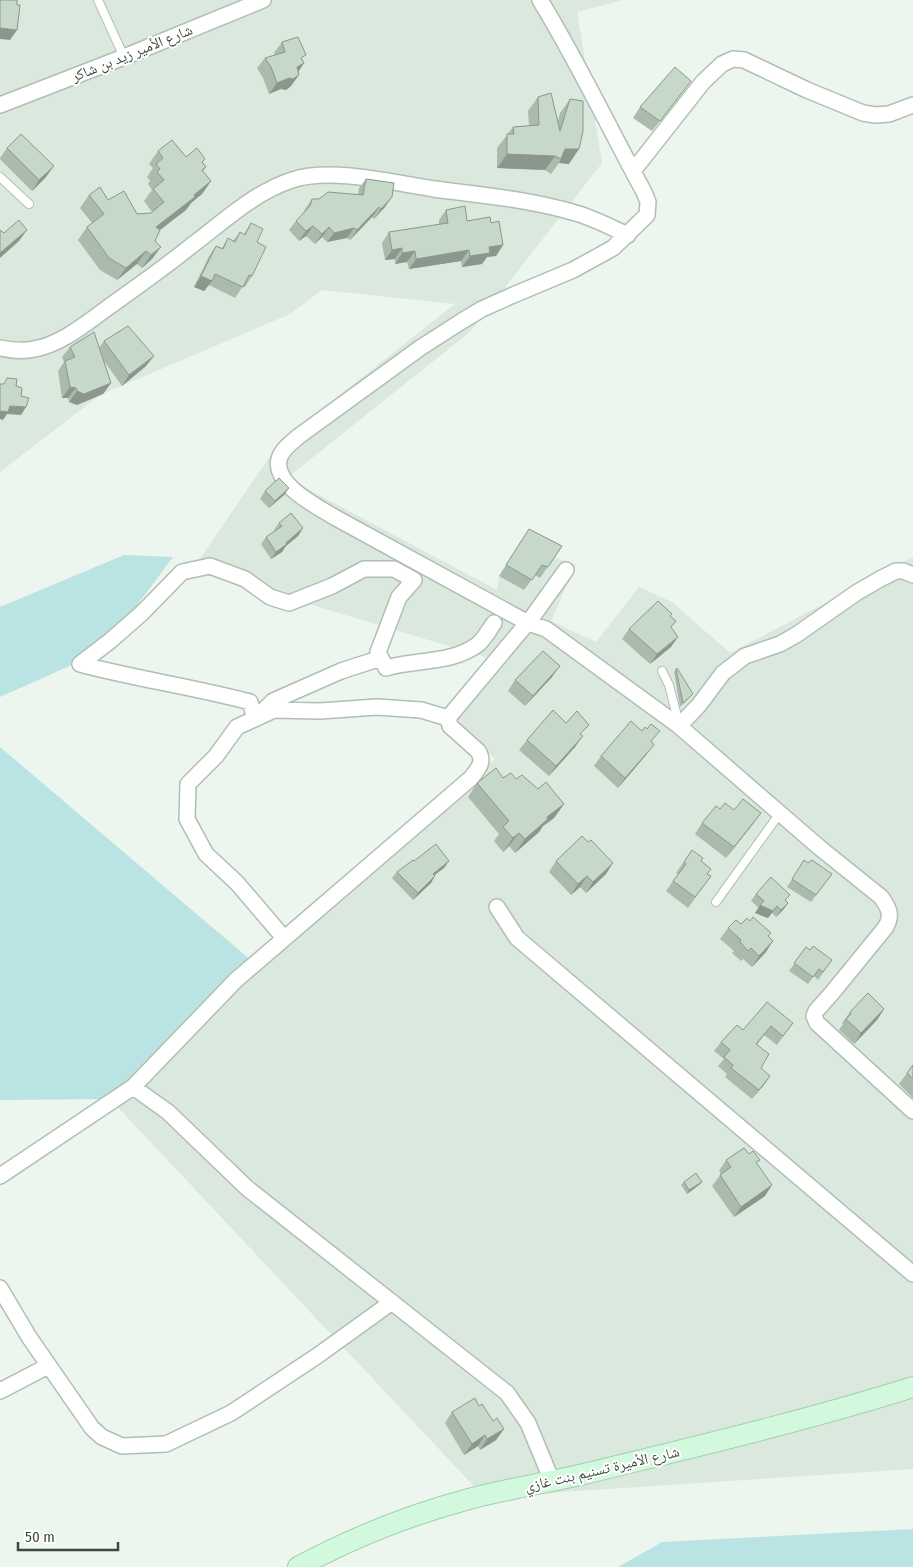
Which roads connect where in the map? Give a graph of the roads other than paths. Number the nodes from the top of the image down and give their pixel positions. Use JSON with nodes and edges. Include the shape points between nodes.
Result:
{"nodes":[{"id":1,"x":98,"y":0,"type":"edge"},
{"id":2,"x":263,"y":0,"type":"edge"},
{"id":3,"x":540,"y":0,"type":"edge"},
{"id":4,"x":124,"y":57,"type":"junction"},
{"id":5,"x":0,"y":105,"type":"edge"},
{"id":6,"x":913,"y":105,"type":"edge"},
{"id":7,"x":633,"y":171,"type":"junction"},
{"id":8,"x":0,"y":177,"type":"edge"},
{"id":9,"x":29,"y":204,"type":"dead end"},
{"id":10,"x":628,"y":234,"type":"junction"},
{"id":11,"x":0,"y":348,"type":"edge"},
{"id":12,"x":566,"y":570,"type":"dead end"},
{"id":13,"x":913,"y":575,"type":"edge"},
{"id":14,"x":494,"y":623,"type":"dead end"},
{"id":15,"x":528,"y":623,"type":"junction"},
{"id":16,"x":381,"y":658,"type":"junction"},
{"id":17,"x":662,"y":671,"type":"dead end"},
{"id":18,"x":448,"y":718,"type":"junction"},
{"id":19,"x":255,"y":719,"type":"junction"},
{"id":20,"x":679,"y":726,"type":"junction"},
{"id":21,"x":780,"y":813,"type":"junction"},
{"id":22,"x":716,"y":902,"type":"dead end"},
{"id":23,"x":497,"y":907,"type":"dead end"},
{"id":24,"x":284,"y":938,"type":"junction"},
{"id":25,"x":133,"y":1087,"type":"junction"},
{"id":26,"x":913,"y":1112,"type":"edge"},
{"id":27,"x":0,"y":1176,"type":"edge"},
{"id":28,"x":913,"y":1274,"type":"edge"},
{"id":29,"x":0,"y":1288,"type":"edge"},
{"id":30,"x":392,"y":1302,"type":"junction"},
{"id":31,"x":48,"y":1366,"type":"junction"},
{"id":32,"x":913,"y":1387,"type":"edge"},
{"id":33,"x":0,"y":1391,"type":"edge"},
{"id":34,"x":552,"y":1481,"type":"junction"},
{"id":35,"x":298,"y":1567,"type":"edge"}],
"edges":[{"from":1,"to":4,"type":"lane"},
{"from":2,"to":4,"type":"street","name":"شارع الأمير زيد بن شاكر"},
{"from":3,"to":7,"type":"street"},
{"from":4,"to":5,"type":"street","name":"شارع الأمير زيد بن شاكر"},
{"from":6,"to":7,"type":"street","via":[[889,114],[863,113],[744,60],[733,59],[722,64],[704,82]]},
{"from":7,"to":10,"type":"street","via":[[649,209]]},
{"from":8,"to":9,"type":"lane"},
{"from":10,"to":11,"type":"street","via":[[575,213],[484,195],[345,176],[306,176],[275,186],[241,207],[93,319],[47,346],[25,351]]},
{"from":10,"to":15,"type":"street","via":[[591,261],[462,321],[305,431],[287,447],[279,460],[280,472],[295,492],[336,518]]},
{"from":12,"to":15,"type":"street"},
{"from":13,"to":20,"type":"street","via":[[896,570],[788,639],[745,656],[723,673]]},
{"from":14,"to":16,"type":"street","via":[[479,644],[457,656],[386,668]]},
{"from":15,"to":18,"type":"street"},
{"from":15,"to":20,"type":"street","via":[[546,629]]},
{"from":16,"to":19,"type":"street","via":[[340,671],[273,701]]},
{"from":16,"to":19,"type":"street","via":[[378,652],[399,597],[414,580],[394,569],[364,569],[289,603],[270,597],[245,579],[210,566],[182,572],[142,613],[80,664],[250,702]]},
{"from":17,"to":20,"type":"lane","via":[[669,685]]},
{"from":18,"to":19,"type":"street","via":[[421,710],[377,707],[274,710]]},
{"from":18,"to":24,"type":"street","via":[[450,726],[478,751],[481,765],[471,778]]},
{"from":19,"to":24,"type":"street","via":[[237,727],[216,756],[188,784],[187,819],[206,854]]},
{"from":20,"to":21,"type":"street"},
{"from":21,"to":22,"type":"lane"},
{"from":21,"to":26,"type":"street","via":[[888,907],[890,916],[885,928],[814,1016],[817,1023]]},
{"from":23,"to":28,"type":"street","via":[[516,938]]},
{"from":24,"to":25,"type":"street","via":[[236,980]]},
{"from":25,"to":27,"type":"street"},
{"from":25,"to":30,"type":"street","via":[[168,1112],[247,1188]]},
{"from":29,"to":31,"type":"street"},
{"from":30,"to":31,"type":"street","via":[[231,1413],[166,1444],[122,1446],[102,1437],[76,1407]]},
{"from":30,"to":34,"type":"street","via":[[507,1393],[528,1423]]},
{"from":31,"to":33,"type":"street"},
{"from":32,"to":34,"type":"main road","name":"شارع الأميرة تسنيم بنت غازي","via":[[750,1434]]},
{"from":34,"to":35,"type":"main road","name":"شارع الأميرة تسنيم بنت غازي","via":[[430,1510],[335,1547]]}]}
